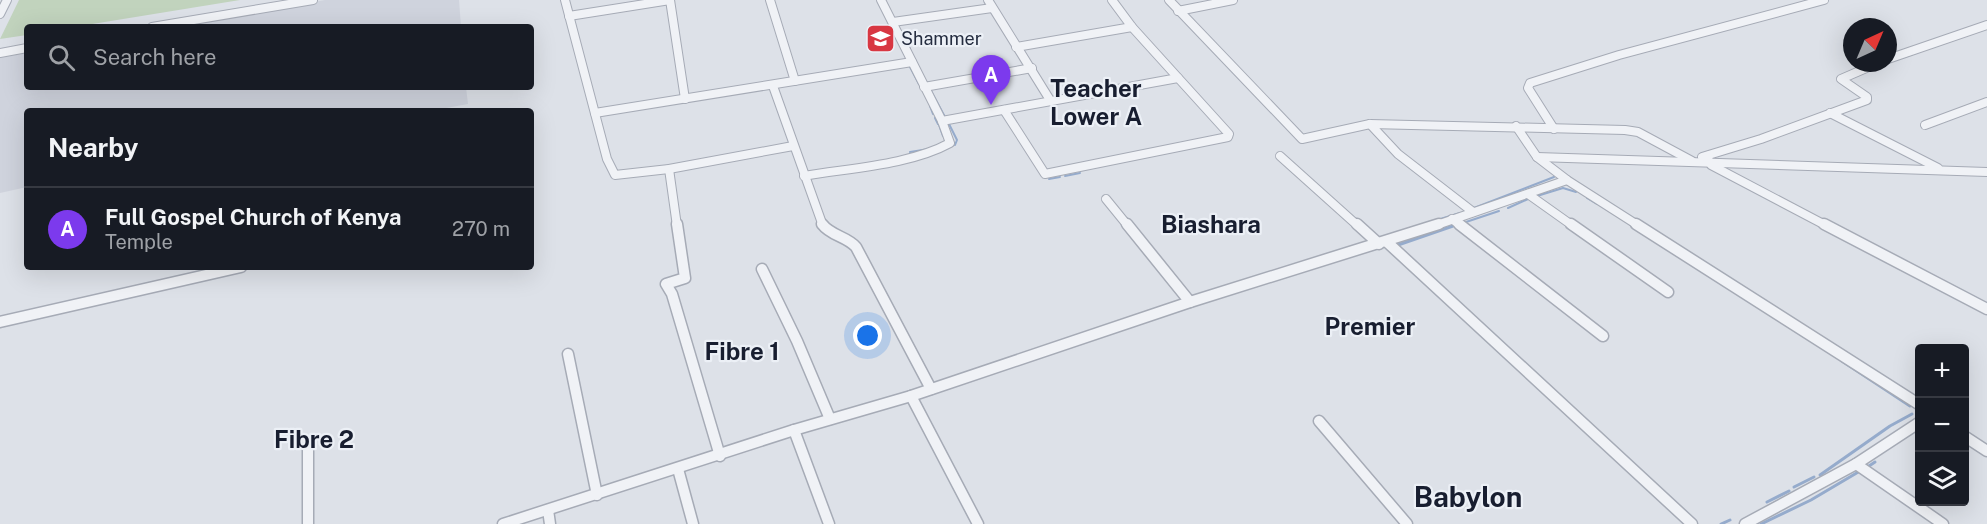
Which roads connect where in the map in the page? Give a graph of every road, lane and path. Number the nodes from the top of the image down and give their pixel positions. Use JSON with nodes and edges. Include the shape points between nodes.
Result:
{"nodes":[{"id":1,"x":7,"y":0,"type":"edge"},
{"id":2,"x":313,"y":0,"type":"edge"},
{"id":3,"x":565,"y":0,"type":"edge"},
{"id":4,"x":670,"y":0,"type":"edge"},
{"id":5,"x":770,"y":0,"type":"edge"},
{"id":6,"x":881,"y":0,"type":"edge"},
{"id":7,"x":1112,"y":0,"type":"edge"},
{"id":8,"x":1169,"y":0,"type":"edge"},
{"id":9,"x":1233,"y":0,"type":"edge"},
{"id":10,"x":1824,"y":0,"type":"edge"},
{"id":11,"x":990,"y":4,"type":"edge"},
{"id":12,"x":1178,"y":11,"type":"junction"},
{"id":13,"x":0,"y":14,"type":"edge"},
{"id":14,"x":569,"y":16,"type":"junction"},
{"id":15,"x":893,"y":22,"type":"junction"},
{"id":16,"x":170,"y":24,"type":"edge"},
{"id":17,"x":1987,"y":25,"type":"edge"},
{"id":18,"x":1132,"y":27,"type":"junction"},
{"id":19,"x":1016,"y":47,"type":"junction"},
{"id":20,"x":24,"y":48,"type":"edge"},
{"id":21,"x":0,"y":52,"type":"edge"},
{"id":22,"x":1897,"y":56,"type":"edge"},
{"id":23,"x":912,"y":62,"type":"junction"},
{"id":24,"x":1032,"y":68,"type":"junction"},
{"id":25,"x":1857,"y":72,"type":"edge"},
{"id":26,"x":1178,"y":78,"type":"junction"},
{"id":27,"x":795,"y":81,"type":"junction"},
{"id":28,"x":773,"y":86,"type":"junction"},
{"id":29,"x":924,"y":87,"type":"junction"},
{"id":30,"x":685,"y":99,"type":"junction"},
{"id":31,"x":1050,"y":100,"type":"junction"},
{"id":32,"x":1987,"y":102,"type":"edge"},
{"id":33,"x":1004,"y":110,"type":"junction"},
{"id":34,"x":595,"y":113,"type":"junction"},
{"id":35,"x":1830,"y":113,"type":"junction"},
{"id":36,"x":942,"y":121,"type":"junction"},
{"id":37,"x":1370,"y":124,"type":"junction"},
{"id":38,"x":1925,"y":125,"type":"dead end"},
{"id":39,"x":1516,"y":126,"type":"junction"},
{"id":40,"x":1554,"y":129,"type":"junction"},
{"id":41,"x":793,"y":146,"type":"junction"},
{"id":42,"x":1280,"y":156,"type":"dead end"},
{"id":43,"x":1537,"y":157,"type":"junction"},
{"id":44,"x":1691,"y":160,"type":"junction"},
{"id":45,"x":1709,"y":161,"type":"junction"},
{"id":46,"x":669,"y":169,"type":"junction"},
{"id":47,"x":1942,"y":170,"type":"junction"},
{"id":48,"x":1987,"y":172,"type":"edge"},
{"id":49,"x":804,"y":176,"type":"junction"},
{"id":50,"x":1567,"y":180,"type":"junction"},
{"id":51,"x":1528,"y":194,"type":"junction"},
{"id":52,"x":1106,"y":199,"type":"dead end"},
{"id":53,"x":1473,"y":212,"type":"junction"},
{"id":54,"x":1452,"y":219,"type":"junction"},
{"id":55,"x":1383,"y":243,"type":"junction"},
{"id":56,"x":762,"y":269,"type":"dead end"},
{"id":57,"x":228,"y":270,"type":"edge"},
{"id":58,"x":1668,"y":292,"type":"dead end"},
{"id":59,"x":1190,"y":302,"type":"junction"},
{"id":60,"x":1987,"y":309,"type":"edge"},
{"id":61,"x":0,"y":322,"type":"edge"},
{"id":62,"x":1603,"y":336,"type":"dead end"},
{"id":63,"x":568,"y":354,"type":"dead end"},
{"id":64,"x":931,"y":389,"type":"junction"},
{"id":65,"x":911,"y":396,"type":"junction"},
{"id":66,"x":1915,"y":402,"type":"edge"},
{"id":67,"x":830,"y":419,"type":"junction"},
{"id":68,"x":1319,"y":421,"type":"dead end"},
{"id":69,"x":1915,"y":425,"type":"edge"},
{"id":70,"x":794,"y":430,"type":"junction"},
{"id":71,"x":1969,"y":439,"type":"edge"},
{"id":72,"x":308,"y":447,"type":"dead end"},
{"id":73,"x":1987,"y":452,"type":"edge"},
{"id":74,"x":720,"y":456,"type":"junction"},
{"id":75,"x":1856,"y":464,"type":"junction"},
{"id":76,"x":678,"y":469,"type":"junction"},
{"id":77,"x":597,"y":495,"type":"junction"},
{"id":78,"x":548,"y":510,"type":"junction"},
{"id":79,"x":308,"y":524,"type":"edge"},
{"id":80,"x":503,"y":524,"type":"edge"},
{"id":81,"x":550,"y":524,"type":"edge"},
{"id":82,"x":693,"y":524,"type":"edge"},
{"id":83,"x":829,"y":524,"type":"edge"},
{"id":84,"x":978,"y":524,"type":"edge"},
{"id":85,"x":1407,"y":524,"type":"edge"},
{"id":86,"x":1692,"y":524,"type":"edge"},
{"id":87,"x":1745,"y":524,"type":"edge"},
{"id":88,"x":1943,"y":524,"type":"edge"}],
"edges":[{"from":1,"to":13,"type":"street"},
{"from":2,"to":16,"type":"street"},
{"from":3,"to":14,"type":"street"},
{"from":4,"to":14,"type":"street"},
{"from":4,"to":30,"type":"street"},
{"from":5,"to":27,"type":"street"},
{"from":6,"to":15,"type":"street"},
{"from":7,"to":18,"type":"street"},
{"from":8,"to":12,"type":"street"},
{"from":9,"to":12,"type":"street"},
{"from":10,"to":40,"type":"street","via":[[1530,83],[1528,88]]},
{"from":11,"to":15,"type":"street"},
{"from":11,"to":19,"type":"street"},
{"from":12,"to":37,"type":"street","via":[[1299,137],[1312,138]]},
{"from":14,"to":34,"type":"street"},
{"from":15,"to":23,"type":"street"},
{"from":17,"to":22,"type":"street"},
{"from":18,"to":19,"type":"street"},
{"from":18,"to":26,"type":"street"},
{"from":19,"to":24,"type":"street"},
{"from":20,"to":21,"type":"street"},
{"from":23,"to":27,"type":"street"},
{"from":23,"to":29,"type":"street"},
{"from":24,"to":29,"type":"street"},
{"from":24,"to":31,"type":"street"},
{"from":25,"to":35,"type":"street","via":[[1841,79],[1867,100]]},
{"from":26,"to":31,"type":"street"},
{"from":26,"to":33,"type":"street","via":[[1228,137],[1045,174]]},
{"from":27,"to":28,"type":"street"},
{"from":28,"to":30,"type":"street"},
{"from":28,"to":41,"type":"street"},
{"from":29,"to":36,"type":"street"},
{"from":30,"to":34,"type":"street"},
{"from":31,"to":33,"type":"street"},
{"from":32,"to":38,"type":"street"},
{"from":33,"to":36,"type":"street"},
{"from":34,"to":46,"type":"street","via":[[615,175]]},
{"from":35,"to":45,"type":"street"},
{"from":35,"to":47,"type":"street"},
{"from":36,"to":49,"type":"street","via":[[950,143],[939,150]]},
{"from":37,"to":39,"type":"street"},
{"from":37,"to":53,"type":"street","via":[[1398,154]]},
{"from":39,"to":40,"type":"street"},
{"from":39,"to":43,"type":"street"},
{"from":40,"to":44,"type":"street","via":[[1638,132]]},
{"from":41,"to":46,"type":"street"},
{"from":41,"to":49,"type":"street"},
{"from":42,"to":55,"type":"street"},
{"from":43,"to":44,"type":"street"},
{"from":43,"to":50,"type":"street"},
{"from":44,"to":45,"type":"street"},
{"from":45,"to":47,"type":"street"},
{"from":45,"to":60,"type":"street"},
{"from":46,"to":74,"type":"street","via":[[685,278],[666,284]]},
{"from":47,"to":48,"type":"street"},
{"from":49,"to":64,"type":"street","via":[[822,224],[832,234],[848,237],[856,247]]},
{"from":50,"to":51,"type":"street"},
{"from":50,"to":66,"type":"street"},
{"from":51,"to":53,"type":"street"},
{"from":51,"to":58,"type":"street"},
{"from":52,"to":59,"type":"street"},
{"from":53,"to":54,"type":"street"},
{"from":54,"to":55,"type":"street"},
{"from":54,"to":62,"type":"street"},
{"from":55,"to":59,"type":"street"},
{"from":55,"to":86,"type":"street"},
{"from":56,"to":67,"type":"street"},
{"from":57,"to":61,"type":"street"},
{"from":59,"to":64,"type":"street"},
{"from":63,"to":77,"type":"street"},
{"from":64,"to":65,"type":"street"},
{"from":65,"to":67,"type":"street"},
{"from":65,"to":84,"type":"street"},
{"from":67,"to":70,"type":"street"},
{"from":68,"to":85,"type":"street"},
{"from":69,"to":75,"type":"street"},
{"from":70,"to":74,"type":"street"},
{"from":70,"to":83,"type":"street"},
{"from":71,"to":73,"type":"street"},
{"from":72,"to":79,"type":"street"},
{"from":74,"to":76,"type":"street"},
{"from":75,"to":87,"type":"street"},
{"from":75,"to":88,"type":"street"},
{"from":76,"to":77,"type":"street"},
{"from":76,"to":82,"type":"street"},
{"from":77,"to":78,"type":"street"},
{"from":78,"to":80,"type":"street"},
{"from":78,"to":81,"type":"street"}]}
